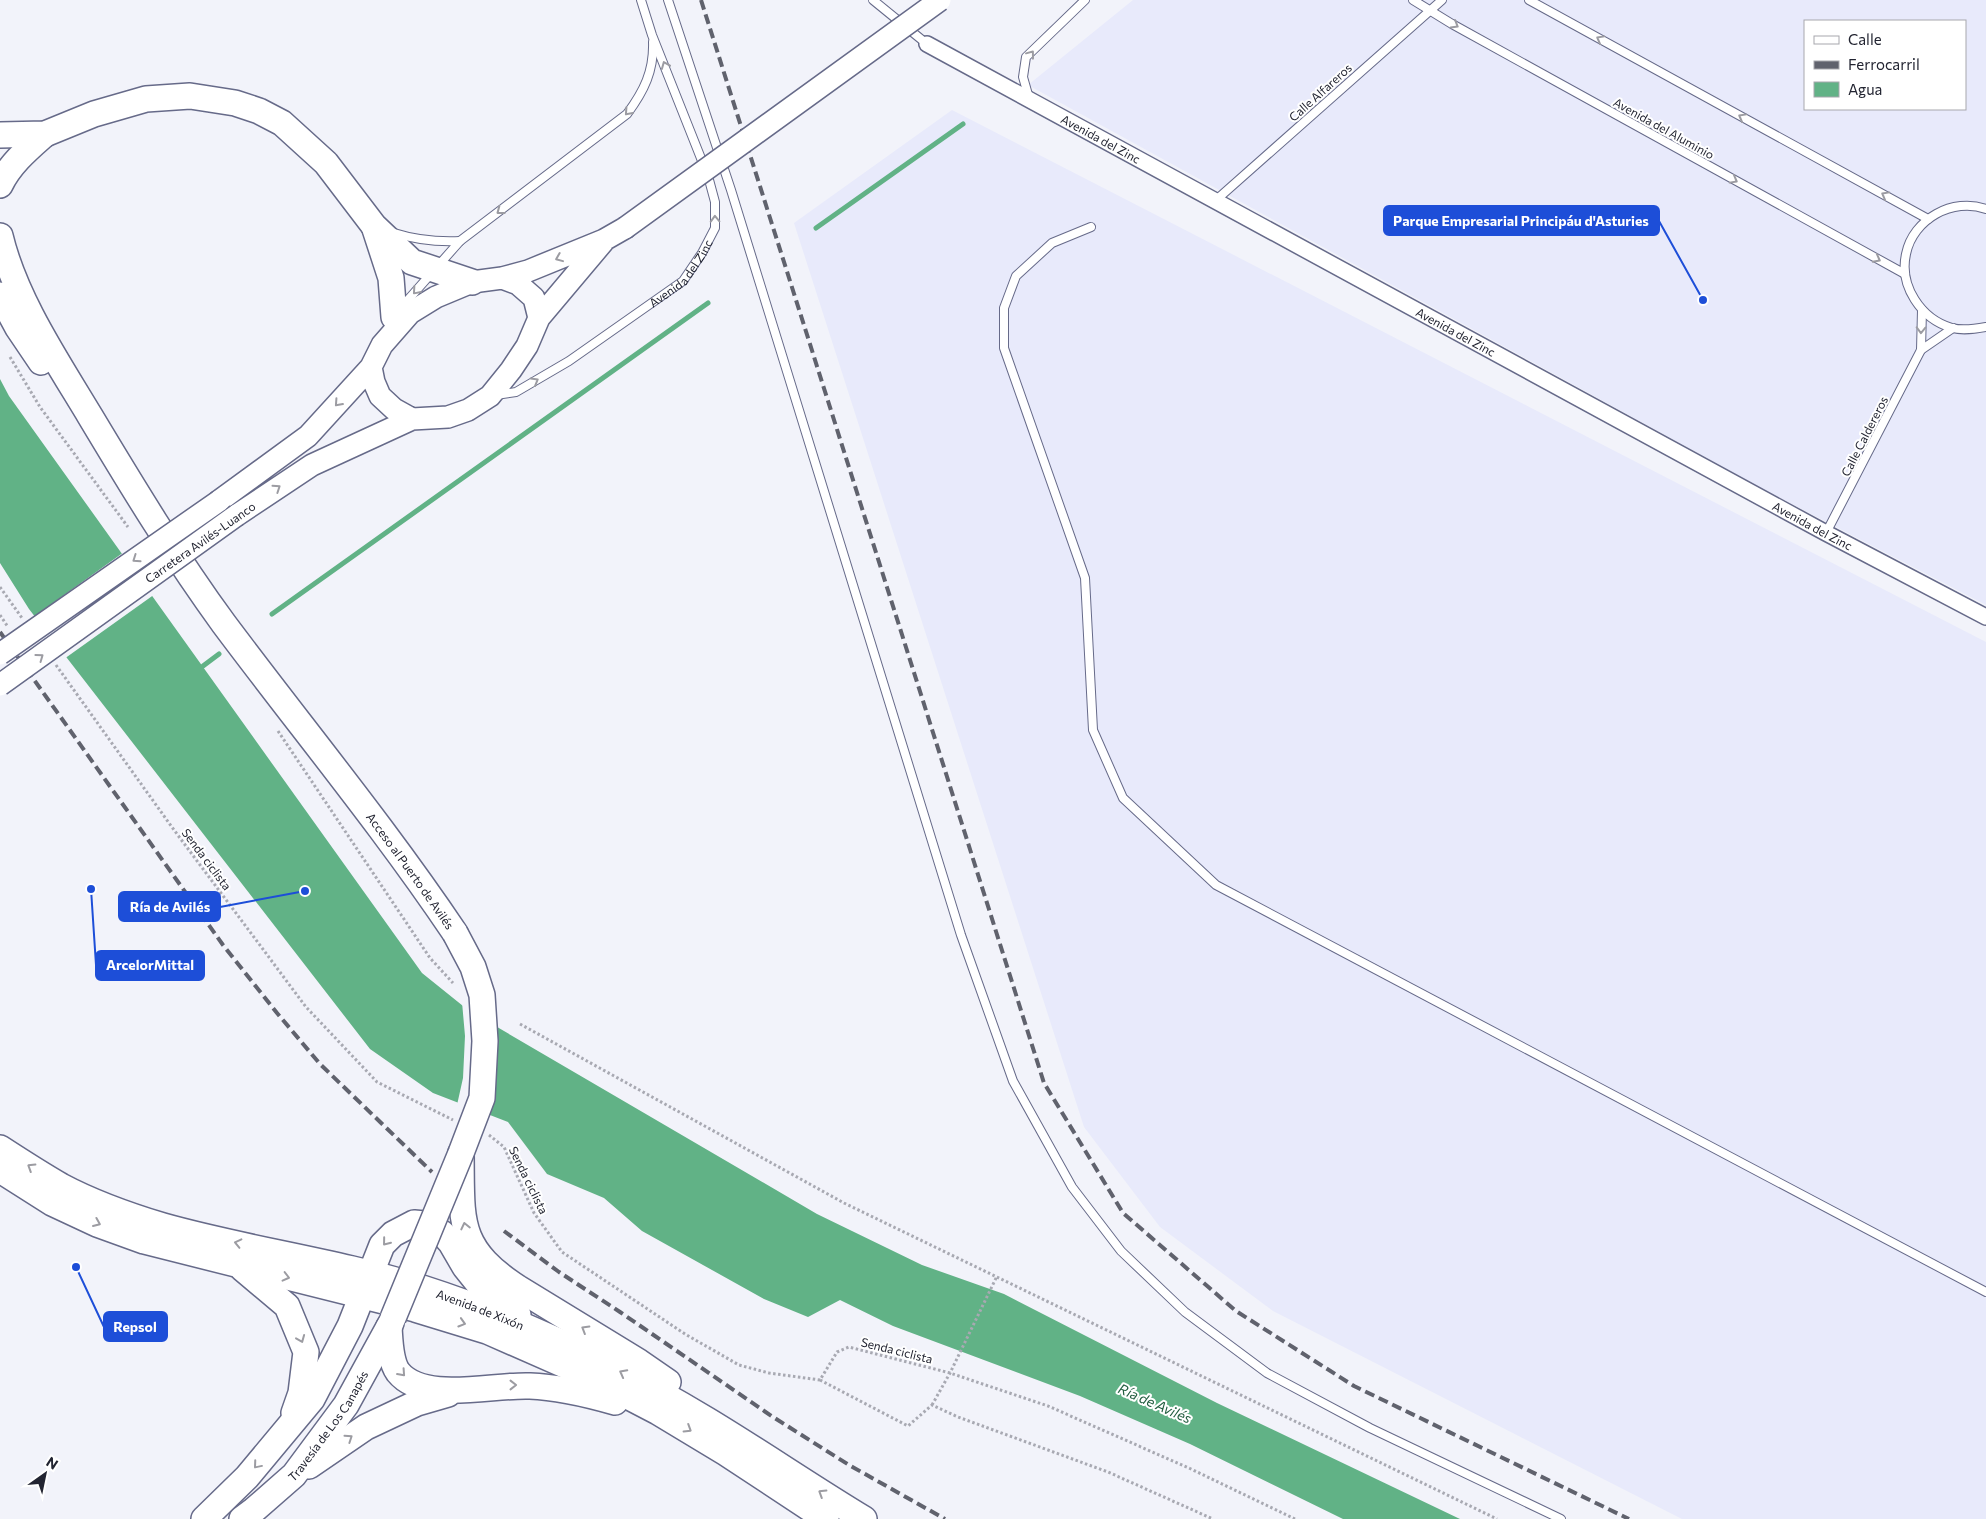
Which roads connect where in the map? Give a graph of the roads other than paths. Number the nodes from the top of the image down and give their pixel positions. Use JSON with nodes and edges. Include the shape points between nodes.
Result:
{"nodes":[{"id":1,"x":641,"y":0,"type":"edge"},
{"id":2,"x":668,"y":0,"type":"edge"},
{"id":3,"x":873,"y":0,"type":"edge"},
{"id":4,"x":940,"y":0,"type":"edge"},
{"id":5,"x":1085,"y":0,"type":"edge"},
{"id":6,"x":1413,"y":0,"type":"edge"},
{"id":7,"x":1442,"y":0,"type":"edge"},
{"id":8,"x":1529,"y":0,"type":"edge"},
{"id":9,"x":1429,"y":10,"type":"junction"},
{"id":10,"x":652,"y":35,"type":"junction"},
{"id":11,"x":927,"y":44,"type":"joint"},
{"id":12,"x":1029,"y":100,"type":"junction"},
{"id":13,"x":45,"y":134,"type":"junction"},
{"id":14,"x":0,"y":135,"type":"edge"},
{"id":15,"x":3,"y":175,"type":"edge"},
{"id":16,"x":1214,"y":200,"type":"junction"},
{"id":17,"x":1986,"y":200,"type":"edge"},
{"id":18,"x":1982,"y":207,"type":"edge"},
{"id":19,"x":1928,"y":219,"type":"junction"},
{"id":20,"x":374,"y":226,"type":"junction"},
{"id":21,"x":1091,"y":227,"type":"dead end"},
{"id":22,"x":0,"y":236,"type":"edge"},
{"id":23,"x":604,"y":240,"type":"junction"},
{"id":24,"x":460,"y":241,"type":"junction"},
{"id":25,"x":0,"y":251,"type":"edge"},
{"id":26,"x":435,"y":269,"type":"junction"},
{"id":27,"x":1905,"y":274,"type":"junction"},
{"id":28,"x":502,"y":278,"type":"junction"},
{"id":29,"x":472,"y":282,"type":"junction"},
{"id":30,"x":4,"y":284,"type":"edge"},
{"id":31,"x":1922,"y":310,"type":"junction"},
{"id":32,"x":394,"y":316,"type":"junction"},
{"id":33,"x":539,"y":318,"type":"junction"},
{"id":34,"x":1986,"y":327,"type":"edge"},
{"id":35,"x":1953,"y":328,"type":"junction"},
{"id":36,"x":382,"y":345,"type":"junction"},
{"id":37,"x":1921,"y":350,"type":"junction"},
{"id":38,"x":371,"y":367,"type":"junction"},
{"id":39,"x":490,"y":396,"type":"junction"},
{"id":40,"x":412,"y":419,"type":"junction"},
{"id":41,"x":142,"y":502,"type":"junction"},
{"id":42,"x":1826,"y":534,"type":"junction"},
{"id":43,"x":1986,"y":617,"type":"edge"},
{"id":44,"x":0,"y":654,"type":"edge"},
{"id":45,"x":0,"y":685,"type":"edge"},
{"id":46,"x":0,"y":1148,"type":"edge"},
{"id":47,"x":461,"y":1153,"type":"junction"},
{"id":48,"x":0,"y":1170,"type":"edge"},
{"id":49,"x":57,"y":1195,"type":"junction"},
{"id":50,"x":237,"y":1264,"type":"junction"},
{"id":51,"x":366,"y":1285,"type":"junction"},
{"id":52,"x":1986,"y":1292,"type":"edge"},
{"id":53,"x":391,"y":1323,"type":"junction"},
{"id":54,"x":553,"y":1339,"type":"junction"},
{"id":55,"x":465,"y":1390,"type":"junction"},
{"id":56,"x":658,"y":1412,"type":"junction"},
{"id":57,"x":707,"y":1420,"type":"junction"},
{"id":58,"x":289,"y":1428,"type":"junction"},
{"id":59,"x":294,"y":1475,"type":"junction"},
{"id":60,"x":204,"y":1519,"type":"edge"},
{"id":61,"x":242,"y":1519,"type":"edge"},
{"id":62,"x":826,"y":1519,"type":"edge"},
{"id":63,"x":864,"y":1519,"type":"edge"},
{"id":64,"x":1562,"y":1519,"type":"edge"}],
"edges":[{"from":1,"to":10,"type":"lane","name":"Avenida del Zinc"},
{"from":2,"to":64,"type":"lane","via":[[734,200],[961,935],[1013,1081],[1072,1187],[1121,1251],[1185,1312],[1267,1373],[1370,1428]]},
{"from":3,"to":11,"type":"lane"},
{"from":4,"to":23,"type":"main road","bridge":true},
{"from":12,"to":5,"type":"lane","one_way":true,"via":[[1023,77],[1026,57]]},
{"from":6,"to":9,"type":"lane","name":"Avenida del Aluminio"},
{"from":7,"to":9,"type":"lane","name":"Calle Alfareros"},
{"from":19,"to":8,"type":"lane","one_way":true},
{"from":9,"to":16,"type":"lane","name":"Calle Alfareros"},
{"from":9,"to":27,"type":"lane","name":"Avenida del Aluminio","one_way":true},
{"from":10,"to":24,"type":"lane","name":"Avenida del Zinc","one_way":true,"via":[[649,77],[627,114]]},
{"from":39,"to":10,"type":"lane","name":"Avenida del Zinc","one_way":true,"via":[[516,392],[562,365],[683,281],[715,228],[715,202],[708,176]]},
{"from":11,"to":12,"type":"street","name":"Avenida del Zinc"},
{"from":12,"to":16,"type":"street","name":"Avenida del Zinc"},
{"from":13,"to":14,"type":"highway"},
{"from":13,"to":15,"type":"highway"},
{"from":13,"to":20,"type":"highway","via":[[94,114],[146,99],[190,96],[235,103],[282,123],[326,162]]},
{"from":16,"to":42,"type":"street","name":"Avenida del Zinc"},
{"from":17,"to":18,"type":"lane"},
{"from":18,"to":19,"type":"lane","via":[[1961,205]]},
{"from":19,"to":27,"type":"lane","via":[[1914,234],[1906,254]]},
{"from":20,"to":24,"type":"lane","via":[[412,239]]},
{"from":20,"to":26,"type":"highway","via":[[412,262]]},
{"from":20,"to":32,"type":"highway","via":[[391,278]]},
{"from":21,"to":52,"type":"lane","via":[[1052,243],[1016,276],[1004,308],[1004,348],[1085,578],[1093,730],[1123,798],[1216,885]]},
{"from":22,"to":30,"type":"highway"},
{"from":23,"to":28,"type":"main road","one_way":true,"via":[[528,271]]},
{"from":23,"to":33,"type":"main road"},
{"from":24,"to":26,"type":"lane","name":"Avenida del Zinc"},
{"from":25,"to":30,"type":"highway"},
{"from":26,"to":29,"type":"highway"},
{"from":26,"to":32,"type":"lane","name":"Avenida del Zinc","one_way":true},
{"from":27,"to":31,"type":"lane","via":[[1910,294]]},
{"from":28,"to":29,"type":"main road"},
{"from":28,"to":33,"type":"main road","via":[[518,284],[534,298]]},
{"from":29,"to":36,"type":"main road","via":[[436,297],[410,313]]},
{"from":30,"to":41,"type":"highway","via":[[50,350]]},
{"from":30,"to":41,"type":"highway","via":[[17,347]]},
{"from":31,"to":35,"type":"lane"},
{"from":31,"to":37,"type":"lane","one_way":true},
{"from":32,"to":36,"type":"lane","name":"Avenida del Zinc"},
{"from":33,"to":39,"type":"main road","via":[[527,346]]},
{"from":34,"to":35,"type":"lane","via":[[1970,330]]},
{"from":35,"to":37,"type":"lane"},
{"from":36,"to":38,"type":"main road"},
{"from":37,"to":42,"type":"lane","name":"Calle Caldereros"},
{"from":38,"to":40,"type":"main road","via":[[380,396]]},
{"from":38,"to":44,"type":"main road","name":"Carretera Avilés-Luanco","one_way":true,"bridge":true,"via":[[308,436]]},
{"from":39,"to":40,"type":"main road","via":[[468,410],[448,416]]},
{"from":45,"to":40,"type":"main road","name":"Carretera Avilés-Luanco","one_way":true,"bridge":true,"via":[[312,465]]},
{"from":41,"to":47,"type":"highway","name":"Acceso al Puerto de Avilés","bridge":true,"via":[[223,622],[423,885],[473,967],[482,995],[485,1041],[482,1098]]},
{"from":42,"to":43,"type":"street","name":"Avenida del Zinc"},
{"from":49,"to":46,"type":"highway","one_way":true},
{"from":47,"to":53,"type":"highway","name":"Acceso al Puerto de Avilés","bridge":true},
{"from":57,"to":47,"type":"highway","one_way":true,"via":[[680,1390],[518,1288],[485,1261],[468,1237],[463,1219]]},
{"from":48,"to":49,"type":"highway"},
{"from":49,"to":50,"type":"highway","name":"Avenida de Xixón","one_way":true,"via":[[97,1224],[144,1241]]},
{"from":51,"to":49,"type":"highway","name":"Avenida de Xixón","one_way":true,"via":[[112,1208]]},
{"from":50,"to":51,"type":"highway","name":"Avenida de Xixón","one_way":true},
{"from":50,"to":58,"type":"highway","one_way":true,"via":[[288,1306],[306,1352],[301,1393]]},
{"from":51,"to":54,"type":"highway","name":"Avenida de Xixón","via":[[447,1297]]},
{"from":54,"to":51,"type":"highway","one_way":true,"via":[[481,1287],[451,1242],[425,1224],[405,1226],[382,1245]]},
{"from":51,"to":56,"type":"highway","name":"Avenida de Xixón","one_way":true,"via":[[415,1309],[487,1331],[585,1374]]},
{"from":51,"to":58,"type":"highway","via":[[350,1326],[312,1399]]},
{"from":53,"to":55,"type":"highway","one_way":true,"via":[[393,1360],[398,1371],[409,1381],[431,1390]]},
{"from":53,"to":59,"type":"highway","name":"Travesía de Los Canapés","via":[[346,1405]]},
{"from":57,"to":54,"type":"highway","name":"Avenida de Xixón","one_way":true},
{"from":55,"to":56,"type":"highway","one_way":true,"via":[[502,1385],[558,1388]]},
{"from":59,"to":55,"type":"highway","one_way":true,"via":[[366,1427],[417,1403]]},
{"from":56,"to":62,"type":"highway","name":"Avenida de Xixón","one_way":true},
{"from":63,"to":57,"type":"highway","name":"Avenida de Xixón","one_way":true},
{"from":58,"to":60,"type":"highway","one_way":true,"via":[[247,1477]]},
{"from":59,"to":61,"type":"highway","name":"Travesía de Los Canapés"}]}
